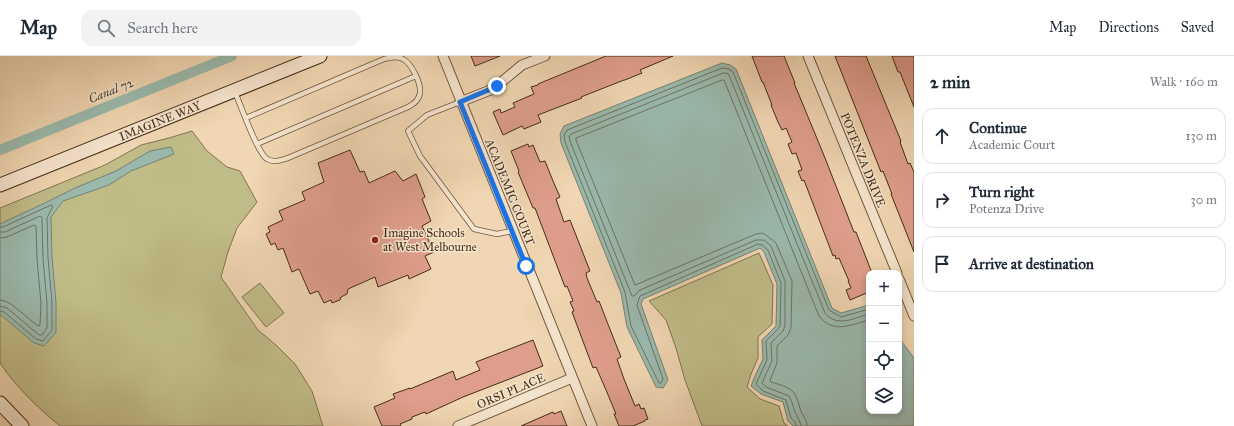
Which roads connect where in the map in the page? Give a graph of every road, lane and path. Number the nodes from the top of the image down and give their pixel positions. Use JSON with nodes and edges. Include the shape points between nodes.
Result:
{"nodes":[{"id":1,"x":320,"y":56,"type":"edge"},
{"id":2,"x":443,"y":56,"type":"edge"},
{"id":3,"x":545,"y":56,"type":"edge"},
{"id":4,"x":808,"y":56,"type":"edge"},
{"id":5,"x":416,"y":76,"type":"junction"},
{"id":6,"x":234,"y":91,"type":"junction"},
{"id":7,"x":460,"y":102,"type":"junction"},
{"id":8,"x":246,"y":118,"type":"junction"},
{"id":9,"x":257,"y":144,"type":"junction"},
{"id":10,"x":0,"y":185,"type":"edge"},
{"id":11,"x":512,"y":231,"type":"junction"},
{"id":12,"x":896,"y":270,"type":"edge"},
{"id":13,"x":902,"y":286,"type":"edge"},
{"id":14,"x":914,"y":316,"type":"edge"},
{"id":15,"x":572,"y":378,"type":"junction"},
{"id":16,"x":0,"y":402,"type":"edge"},
{"id":17,"x":22,"y":426,"type":"edge"},
{"id":18,"x":458,"y":426,"type":"edge"},
{"id":19,"x":592,"y":426,"type":"edge"}],
"edges":[{"from":1,"to":6,"type":"street","name":"IMAGINE WAY"},
{"from":2,"to":7,"type":"street","name":"ACADEMIC COURT"},
{"from":3,"to":7,"type":"street","via":[[522,65],[493,88]]},
{"from":4,"to":12,"type":"street","name":"POTENZA DRIVE"},
{"from":5,"to":8,"type":"lane","via":[[404,59],[384,58]]},
{"from":5,"to":9,"type":"lane"},
{"from":5,"to":9,"type":"lane","via":[[420,93],[416,101],[408,107],[280,161],[268,159]]},
{"from":6,"to":8,"type":"lane"},
{"from":6,"to":10,"type":"street","name":"IMAGINE WAY"},
{"from":7,"to":11,"type":"street","name":"ACADEMIC COURT"},
{"from":7,"to":11,"type":"lane","via":[[427,116],[408,131],[420,156],[474,229],[498,234]]},
{"from":8,"to":9,"type":"lane"},
{"from":11,"to":15,"type":"street","name":"ACADEMIC COURT"},
{"from":13,"to":14,"type":"street"},
{"from":15,"to":18,"type":"street","name":"ORSI PLACE"},
{"from":15,"to":19,"type":"street","name":"ACADEMIC COURT"},
{"from":16,"to":17,"type":"street"}]}
